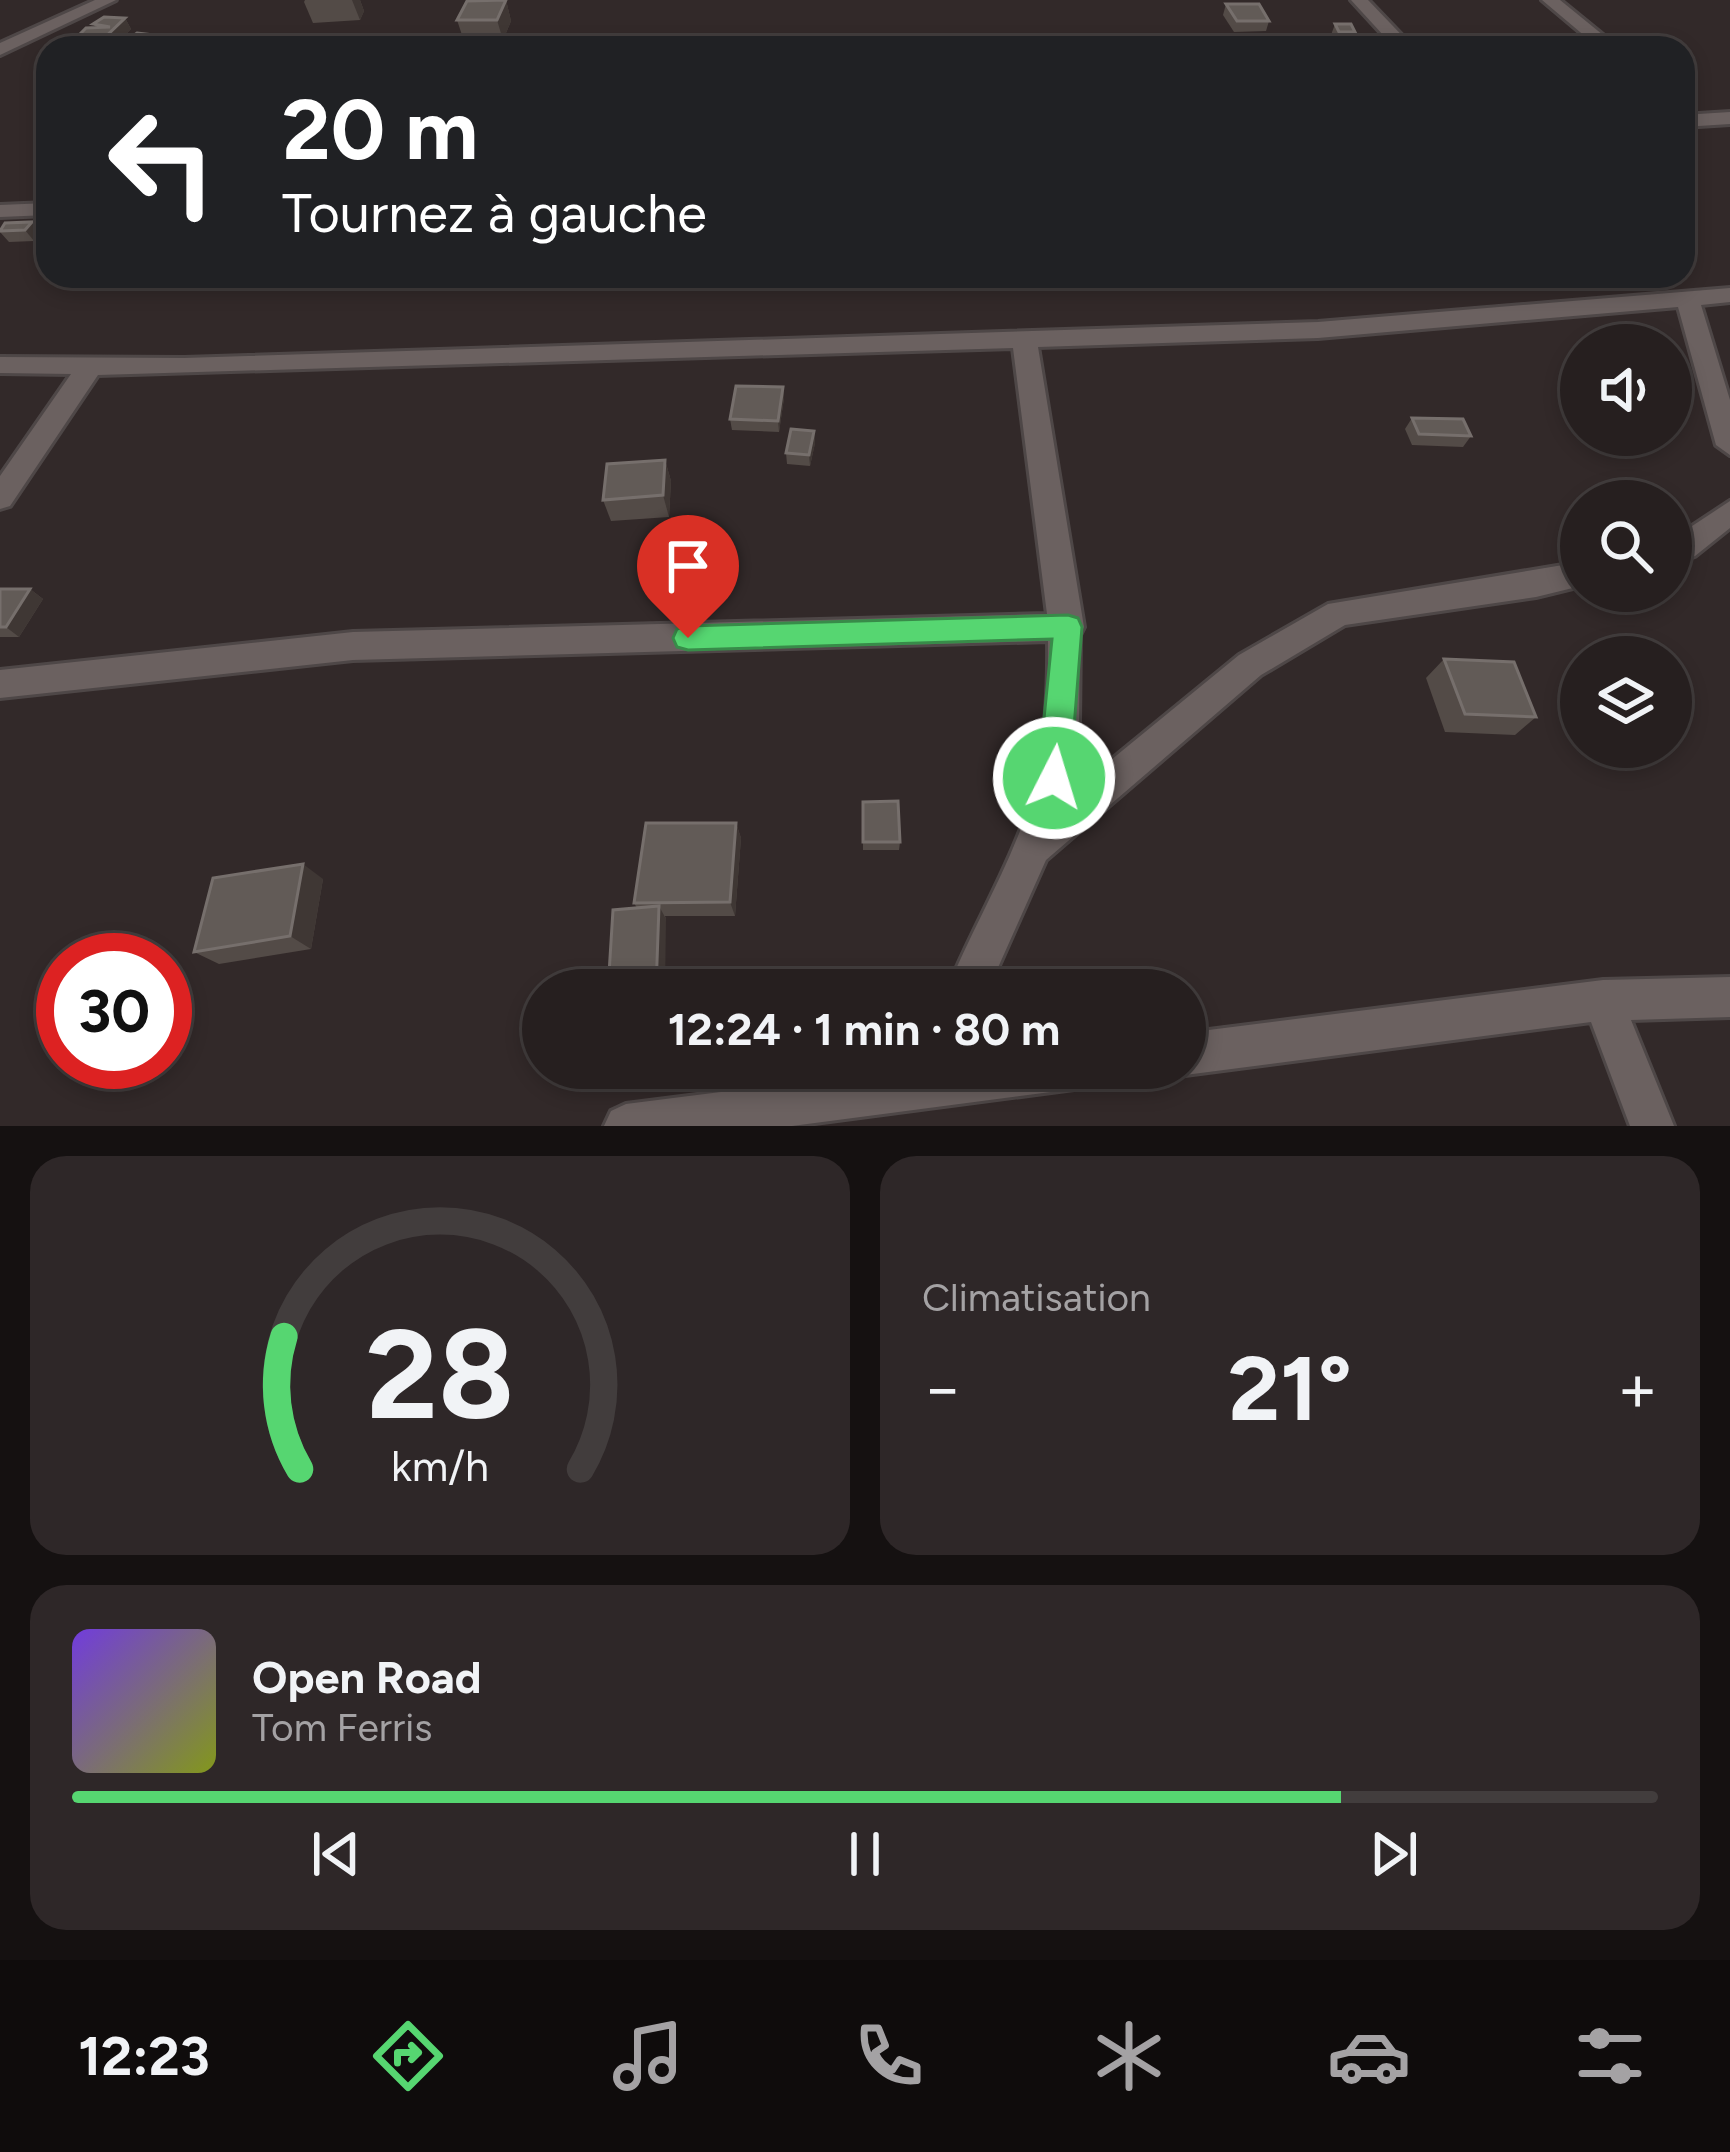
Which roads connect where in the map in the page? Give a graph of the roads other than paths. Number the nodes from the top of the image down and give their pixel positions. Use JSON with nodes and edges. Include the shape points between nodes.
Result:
{"nodes":[{"id":1,"x":108,"y":0,"type":"edge"},
{"id":2,"x":1359,"y":0,"type":"edge"},
{"id":3,"x":1550,"y":0,"type":"edge"},
{"id":4,"x":1394,"y":36,"type":"edge"},
{"id":5,"x":1595,"y":36,"type":"edge"},
{"id":6,"x":0,"y":50,"type":"edge"},
{"id":7,"x":1730,"y":118,"type":"edge"},
{"id":8,"x":1695,"y":121,"type":"edge"},
{"id":9,"x":36,"y":210,"type":"edge"},
{"id":10,"x":0,"y":211,"type":"edge"},
{"id":11,"x":1730,"y":295,"type":"edge"},
{"id":12,"x":1687,"y":298,"type":"junction"},
{"id":13,"x":1024,"y":340,"type":"junction"},
{"id":14,"x":0,"y":365,"type":"edge"},
{"id":15,"x":88,"y":368,"type":"junction"},
{"id":16,"x":1730,"y":445,"type":"edge"},
{"id":17,"x":0,"y":498,"type":"edge"},
{"id":18,"x":1730,"y":512,"type":"edge"},
{"id":19,"x":1692,"y":542,"type":"edge"},
{"id":20,"x":1560,"y":579,"type":"edge"},
{"id":21,"x":1068,"y":627,"type":"junction"},
{"id":22,"x":0,"y":684,"type":"edge"},
{"id":23,"x":1031,"y":849,"type":"junction"},
{"id":24,"x":977,"y":969,"type":"edge"},
{"id":25,"x":1730,"y":997,"type":"edge"},
{"id":26,"x":1603,"y":1000,"type":"junction"},
{"id":27,"x":1206,"y":1051,"type":"edge"},
{"id":28,"x":858,"y":1089,"type":"edge"},
{"id":29,"x":626,"y":1126,"type":"edge"},
{"id":30,"x":1652,"y":1126,"type":"edge"}],
"edges":[{"from":1,"to":6,"type":"street"},
{"from":2,"to":4,"type":"street"},
{"from":3,"to":5,"type":"street"},
{"from":7,"to":8,"type":"street"},
{"from":9,"to":10,"type":"street"},
{"from":11,"to":12,"type":"street"},
{"from":12,"to":13,"type":"street","via":[[1318,330]]},
{"from":12,"to":16,"type":"street"},
{"from":13,"to":15,"type":"street"},
{"from":13,"to":21,"type":"street"},
{"from":14,"to":15,"type":"street"},
{"from":15,"to":17,"type":"street"},
{"from":18,"to":19,"type":"street"},
{"from":20,"to":23,"type":"street","via":[[1340,613],[1250,665]]},
{"from":21,"to":22,"type":"street","via":[[353,646]]},
{"from":21,"to":23,"type":"street","via":[[1054,778]]},
{"from":23,"to":24,"type":"street"},
{"from":25,"to":26,"type":"street"},
{"from":26,"to":27,"type":"street"},
{"from":26,"to":30,"type":"street"},
{"from":28,"to":29,"type":"street"}]}
